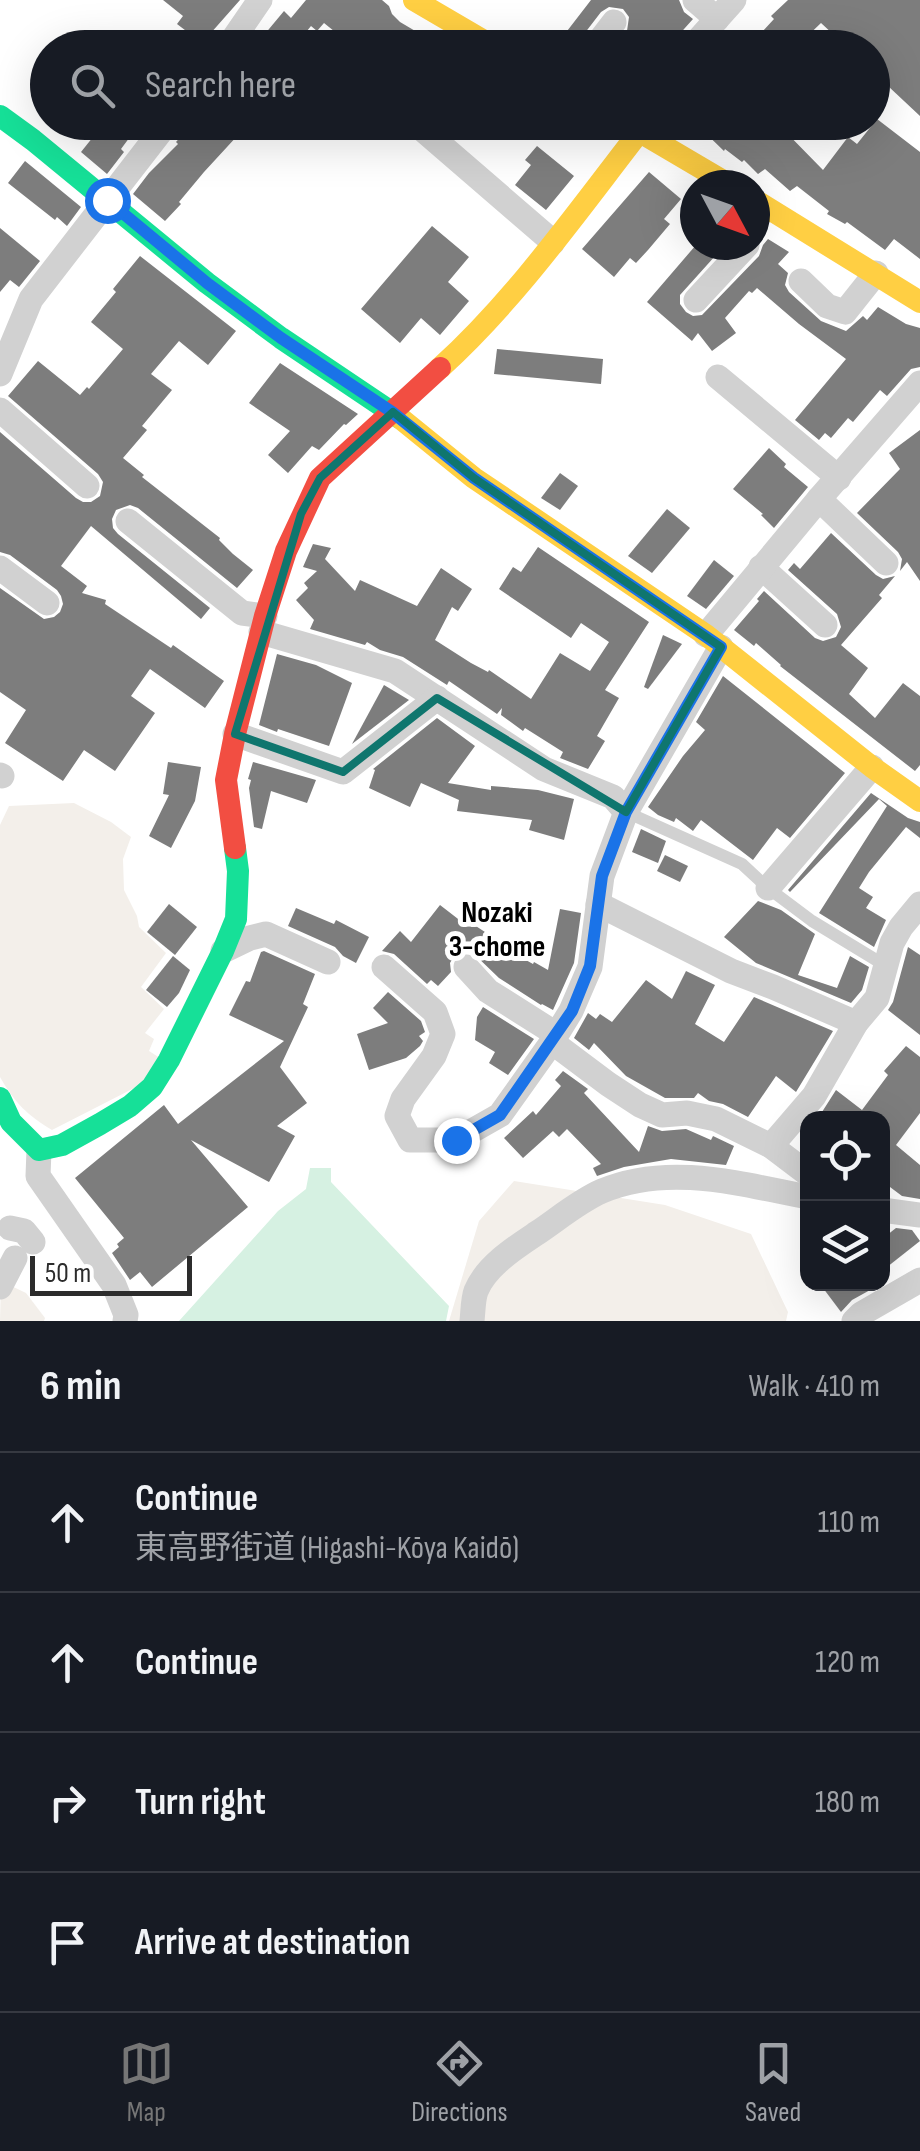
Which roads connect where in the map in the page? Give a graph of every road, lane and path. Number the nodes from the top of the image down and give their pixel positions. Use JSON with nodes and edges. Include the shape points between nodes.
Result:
{"nodes":[{"id":1,"x":260,"y":0,"type":"edge"},
{"id":2,"x":414,"y":0,"type":"edge"},
{"id":3,"x":694,"y":0,"type":"edge"},
{"id":4,"x":614,"y":22,"type":"dead end"},
{"id":5,"x":713,"y":29,"type":"edge"},
{"id":6,"x":239,"y":30,"type":"edge"},
{"id":7,"x":465,"y":30,"type":"edge"},
{"id":8,"x":608,"y":30,"type":"edge"},
{"id":9,"x":0,"y":116,"type":"edge"},
{"id":10,"x":30,"y":138,"type":"edge"},
{"id":11,"x":33,"y":140,"type":"edge"},
{"id":12,"x":154,"y":140,"type":"edge"},
{"id":13,"x":435,"y":140,"type":"edge"},
{"id":14,"x":622,"y":140,"type":"edge"},
{"id":15,"x":653,"y":140,"type":"edge"},
{"id":16,"x":704,"y":170,"type":"edge"},
{"id":17,"x":107,"y":200,"type":"junction"},
{"id":18,"x":770,"y":208,"type":"edge"},
{"id":19,"x":554,"y":242,"type":"junction"},
{"id":20,"x":733,"y":260,"type":"edge"},
{"id":21,"x":876,"y":273,"type":"junction"},
{"id":22,"x":801,"y":281,"type":"dead end"},
{"id":23,"x":696,"y":300,"type":"dead end"},
{"id":24,"x":920,"y":302,"type":"edge"},
{"id":25,"x":0,"y":374,"type":"edge"},
{"id":26,"x":718,"y":377,"type":"dead end"},
{"id":27,"x":920,"y":383,"type":"edge"},
{"id":28,"x":0,"y":410,"type":"edge"},
{"id":29,"x":392,"y":412,"type":"junction"},
{"id":30,"x":839,"y":478,"type":"junction"},
{"id":31,"x":87,"y":486,"type":"dead end"},
{"id":32,"x":819,"y":499,"type":"junction"},
{"id":33,"x":128,"y":521,"type":"dead end"},
{"id":34,"x":886,"y":563,"type":"dead end"},
{"id":35,"x":761,"y":567,"type":"junction"},
{"id":36,"x":0,"y":568,"type":"edge"},
{"id":37,"x":47,"y":603,"type":"dead end"},
{"id":38,"x":263,"y":624,"type":"junction"},
{"id":39,"x":825,"y":625,"type":"dead end"},
{"id":40,"x":714,"y":641,"type":"junction"},
{"id":41,"x":437,"y":698,"type":"junction"},
{"id":42,"x":235,"y":734,"type":"junction"},
{"id":43,"x":872,"y":767,"type":"junction"},
{"id":44,"x":920,"y":801,"type":"edge"},
{"id":45,"x":626,"y":812,"type":"junction"},
{"id":46,"x":768,"y":888,"type":"junction"},
{"id":47,"x":598,"y":904,"type":"junction"},
{"id":48,"x":920,"y":904,"type":"edge"},
{"id":49,"x":224,"y":952,"type":"junction"},
{"id":50,"x":328,"y":962,"type":"dead end"},
{"id":51,"x":886,"y":966,"type":"junction"},
{"id":52,"x":384,"y":967,"type":"dead end"},
{"id":53,"x":466,"y":967,"type":"dead end"},
{"id":54,"x":856,"y":1023,"type":"junction"},
{"id":55,"x":554,"y":1038,"type":"junction"},
{"id":56,"x":0,"y":1098,"type":"edge"},
{"id":57,"x":772,"y":1146,"type":"junction"},
{"id":58,"x":800,"y":1168,"type":"edge"},
{"id":59,"x":33,"y":1172,"type":"junction"},
{"id":60,"x":800,"y":1196,"type":"edge"},
{"id":61,"x":890,"y":1211,"type":"edge"},
{"id":62,"x":920,"y":1215,"type":"edge"},
{"id":63,"x":10,"y":1228,"type":"dead end"},
{"id":64,"x":920,"y":1280,"type":"edge"},
{"id":65,"x":0,"y":1287,"type":"edge"},
{"id":66,"x":125,"y":1321,"type":"edge"},
{"id":67,"x":472,"y":1321,"type":"edge"},
{"id":68,"x":854,"y":1321,"type":"edge"}],
"edges":[{"from":1,"to":6,"type":"street"},
{"from":2,"to":7,"type":"main road"},
{"from":3,"to":5,"type":"street"},
{"from":4,"to":8,"type":"street"},
{"from":9,"to":10,"type":"main road"},
{"from":11,"to":17,"type":"main road"},
{"from":12,"to":17,"type":"street"},
{"from":13,"to":19,"type":"street"},
{"from":14,"to":19,"type":"main road"},
{"from":15,"to":16,"type":"main road"},
{"from":17,"to":25,"type":"street","via":[[32,299]]},
{"from":17,"to":29,"type":"main road","via":[[281,338]]},
{"from":18,"to":21,"type":"main road"},
{"from":19,"to":29,"type":"main road","via":[[472,339]]},
{"from":20,"to":23,"type":"street"},
{"from":21,"to":22,"type":"street","via":[[845,312],[827,306]]},
{"from":21,"to":24,"type":"main road"},
{"from":26,"to":30,"type":"street"},
{"from":27,"to":30,"type":"street"},
{"from":28,"to":31,"type":"street"},
{"from":29,"to":38,"type":"main road","via":[[320,478],[286,551]]},
{"from":29,"to":40,"type":"main road","via":[[474,478]]},
{"from":30,"to":32,"type":"street"},
{"from":32,"to":34,"type":"street"},
{"from":32,"to":35,"type":"street"},
{"from":33,"to":38,"type":"street"},
{"from":35,"to":39,"type":"street"},
{"from":35,"to":40,"type":"street"},
{"from":36,"to":37,"type":"street"},
{"from":38,"to":41,"type":"street","via":[[394,671]]},
{"from":38,"to":42,"type":"main road"},
{"from":40,"to":43,"type":"main road"},
{"from":40,"to":45,"type":"street"},
{"from":41,"to":42,"type":"street","via":[[343,772]]},
{"from":41,"to":45,"type":"street","via":[[544,769],[613,798]]},
{"from":42,"to":49,"type":"main road","via":[[226,780],[238,871],[236,919]]},
{"from":43,"to":44,"type":"main road"},
{"from":43,"to":46,"type":"street"},
{"from":45,"to":46,"type":"lane","via":[[742,864]]},
{"from":45,"to":47,"type":"street"},
{"from":46,"to":51,"type":"lane"},
{"from":47,"to":54,"type":"street","via":[[731,972]]},
{"from":47,"to":55,"type":"street","via":[[590,966]]},
{"from":48,"to":51,"type":"street","via":[[901,927]]},
{"from":49,"to":50,"type":"street","via":[[266,934]]},
{"from":49,"to":59,"type":"main road","via":[[152,1087],[62,1145]]},
{"from":51,"to":54,"type":"street","via":[[877,998]]},
{"from":52,"to":55,"type":"street","via":[[435,1012],[444,1034],[397,1116],[410,1140],[456,1140],[500,1115]]},
{"from":53,"to":55,"type":"street"},
{"from":54,"to":57,"type":"street","via":[[814,1096]]},
{"from":55,"to":57,"type":"street","via":[[640,1105],[662,1115],[716,1119]]},
{"from":56,"to":59,"type":"main road"},
{"from":57,"to":58,"type":"street"},
{"from":59,"to":66,"type":"street","via":[[114,1285]]},
{"from":60,"to":67,"type":"street","via":[[688,1176],[605,1190],[487,1272],[475,1292]]},
{"from":61,"to":62,"type":"street"},
{"from":63,"to":65,"type":"street","via":[[24,1231],[24,1250]]},
{"from":64,"to":68,"type":"street"}]}
